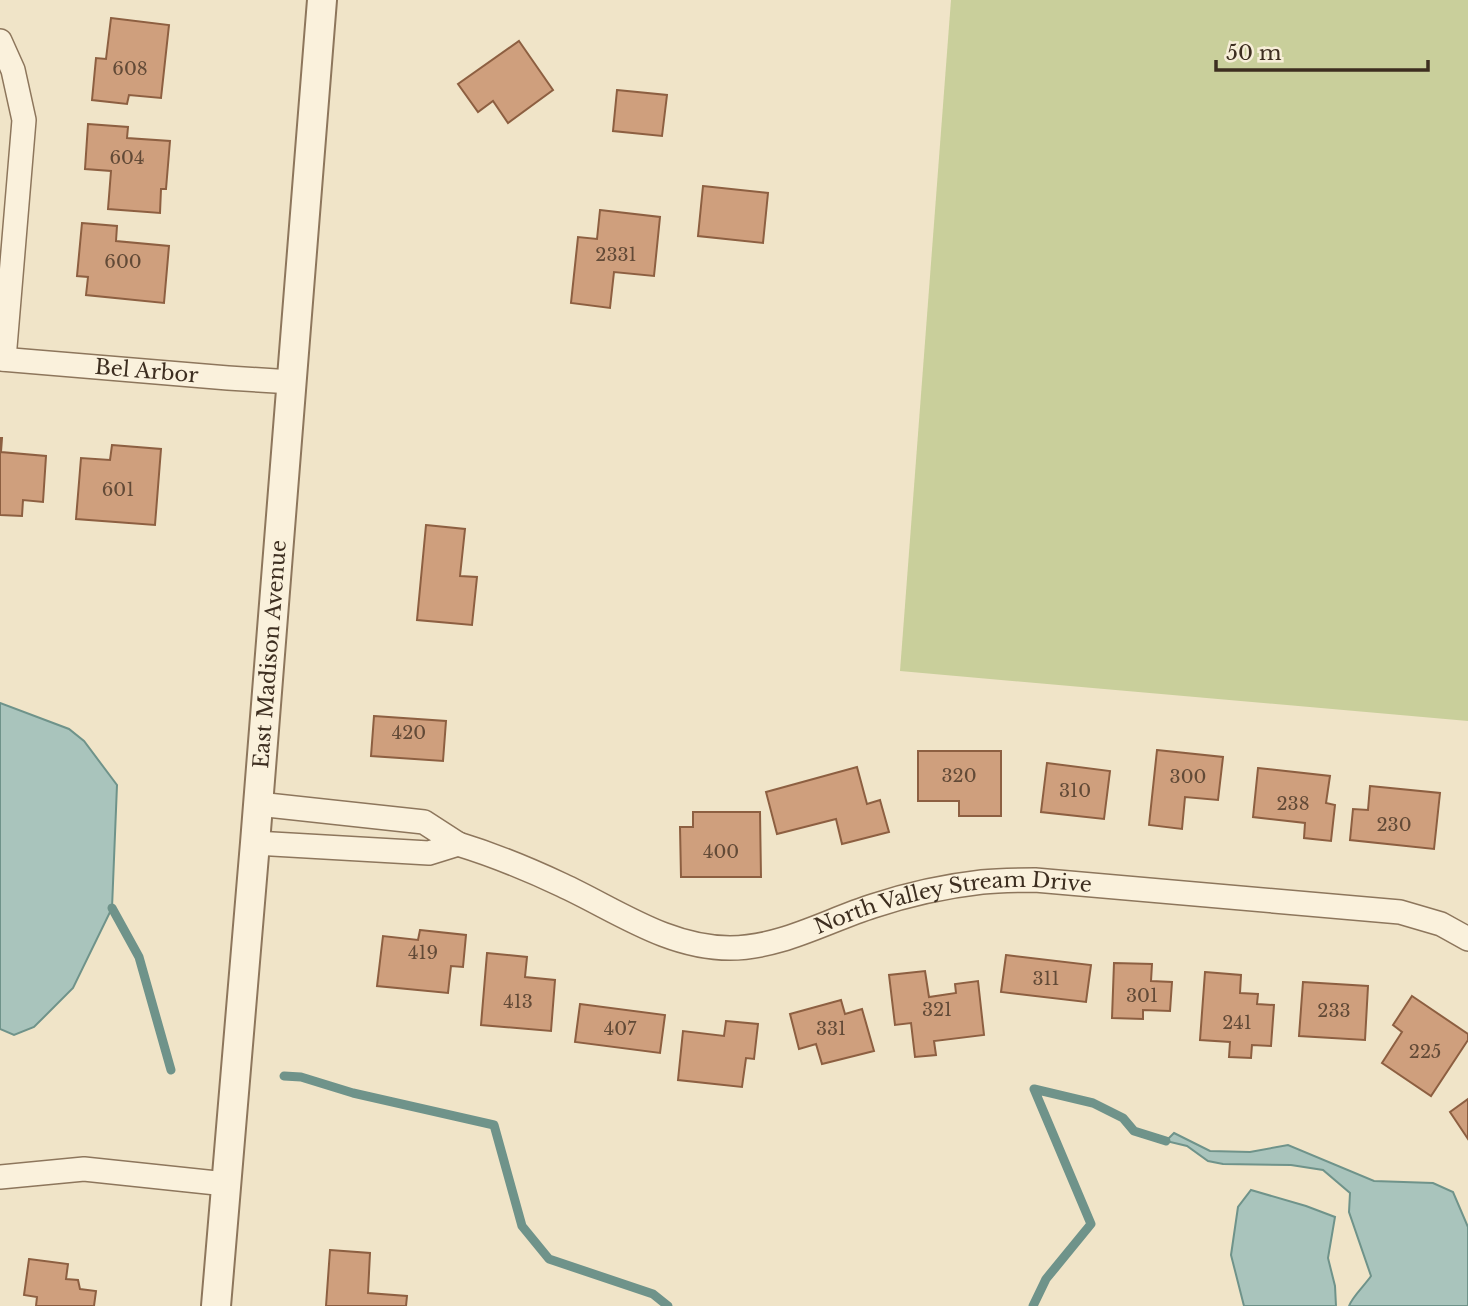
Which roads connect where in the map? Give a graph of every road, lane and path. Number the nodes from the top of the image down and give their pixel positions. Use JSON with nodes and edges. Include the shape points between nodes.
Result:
{"nodes":[{"id":1,"x":322,"y":0,"type":"edge"},
{"id":2,"x":0,"y":41,"type":"edge"},
{"id":3,"x":2,"y":359,"type":"edge"},
{"id":4,"x":292,"y":382,"type":"junction"},
{"id":5,"x":258,"y":804,"type":"junction"},
{"id":6,"x":255,"y":843,"type":"junction"},
{"id":7,"x":458,"y":844,"type":"junction"},
{"id":8,"x":1468,"y":939,"type":"edge"},
{"id":9,"x":0,"y":1177,"type":"edge"},
{"id":10,"x":226,"y":1184,"type":"junction"},
{"id":11,"x":216,"y":1306,"type":"edge"}],
"edges":[{"from":1,"to":4,"type":"street","name":"East Madison Avenue"},
{"from":2,"to":3,"type":"street","via":[[13,70],[24,120]]},
{"from":3,"to":4,"type":"street","name":"Bel Arbor"},
{"from":4,"to":5,"type":"street","name":"East Madison Avenue"},
{"from":5,"to":6,"type":"street","name":"East Madison Avenue"},
{"from":5,"to":7,"type":"street","name":"North Valley Stream Drive","via":[[424,822]]},
{"from":6,"to":7,"type":"street","via":[[429,853]]},
{"from":6,"to":10,"type":"street","name":"East Madison Avenue"},
{"from":7,"to":8,"type":"street","name":"North Valley Stream Drive","via":[[562,885],[653,931],[689,943],[729,948],[789,937],[906,896],[981,882],[1035,880],[1400,912]]},
{"from":9,"to":10,"type":"street","via":[[84,1169]]},
{"from":10,"to":11,"type":"street","name":"East Madison Avenue"}]}
